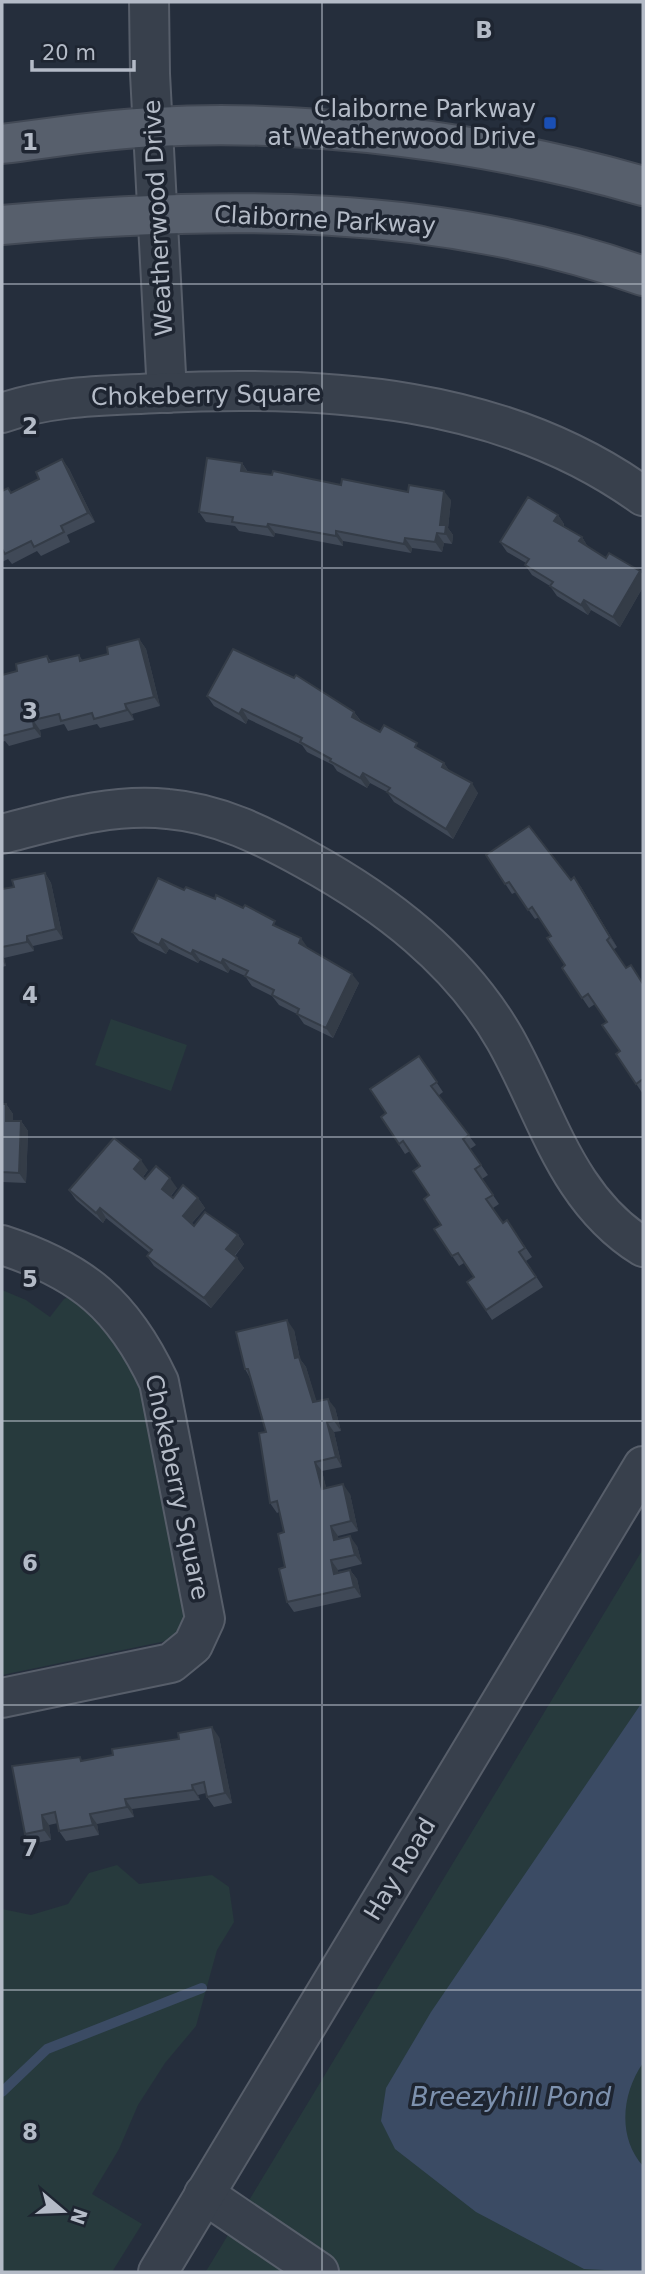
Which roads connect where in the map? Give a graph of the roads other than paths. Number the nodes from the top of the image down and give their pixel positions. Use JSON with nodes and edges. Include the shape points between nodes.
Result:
{"nodes":[{"id":1,"x":149,"y":2,"type":"edge"},
{"id":2,"x":155,"y":127,"type":"junction"},
{"id":3,"x":2,"y":144,"type":"edge"},
{"id":4,"x":643,"y":186,"type":"edge"},
{"id":5,"x":158,"y":215,"type":"junction"},
{"id":6,"x":2,"y":225,"type":"edge"},
{"id":7,"x":643,"y":276,"type":"edge"},
{"id":8,"x":167,"y":393,"type":"junction"},
{"id":9,"x":2,"y":413,"type":"edge"},
{"id":10,"x":643,"y":496,"type":"edge"},
{"id":11,"x":2,"y":834,"type":"edge"},
{"id":12,"x":2,"y":1245,"type":"edge"},
{"id":13,"x":643,"y":1247,"type":"edge"},
{"id":14,"x":643,"y":1466,"type":"edge"},
{"id":15,"x":2,"y":1698,"type":"edge"},
{"id":16,"x":204,"y":2194,"type":"junction"},
{"id":17,"x":158,"y":2272,"type":"edge"},
{"id":18,"x":319,"y":2272,"type":"edge"}],
"edges":[{"from":1,"to":2,"type":"street","name":"Weatherwood Drive"},
{"from":2,"to":3,"type":"main road"},
{"from":2,"to":4,"type":"main road","via":[[276,128],[398,138],[525,156]]},
{"from":2,"to":5,"type":"street","name":"Weatherwood Drive"},
{"from":5,"to":6,"type":"main road","name":"Claiborne Parkway"},
{"from":5,"to":7,"type":"main road","name":"Claiborne Parkway","via":[[246,211],[441,227],[521,240]]},
{"from":5,"to":8,"type":"street","name":"Weatherwood Drive"},
{"from":8,"to":9,"type":"street","name":"Chokeberry Square","via":[[56,398]]},
{"from":8,"to":10,"type":"street","name":"Chokeberry Square","via":[[311,390],[445,409],[577,457]]},
{"from":11,"to":13,"type":"street","via":[[92,811],[170,808],[221,819],[269,838],[359,888],[447,961],[467,985],[503,1035],[558,1152],[590,1202],[621,1233]]},
{"from":12,"to":15,"type":"street","name":"Chokeberry Square","via":[[44,1258],[92,1289],[132,1331],[147,1356],[159,1382],[205,1619],[193,1645],[171,1663]]},
{"from":14,"to":16,"type":"street","name":"Hay Road"},
{"from":16,"to":17,"type":"street","name":"Hay Road"},
{"from":16,"to":18,"type":"street"}]}
